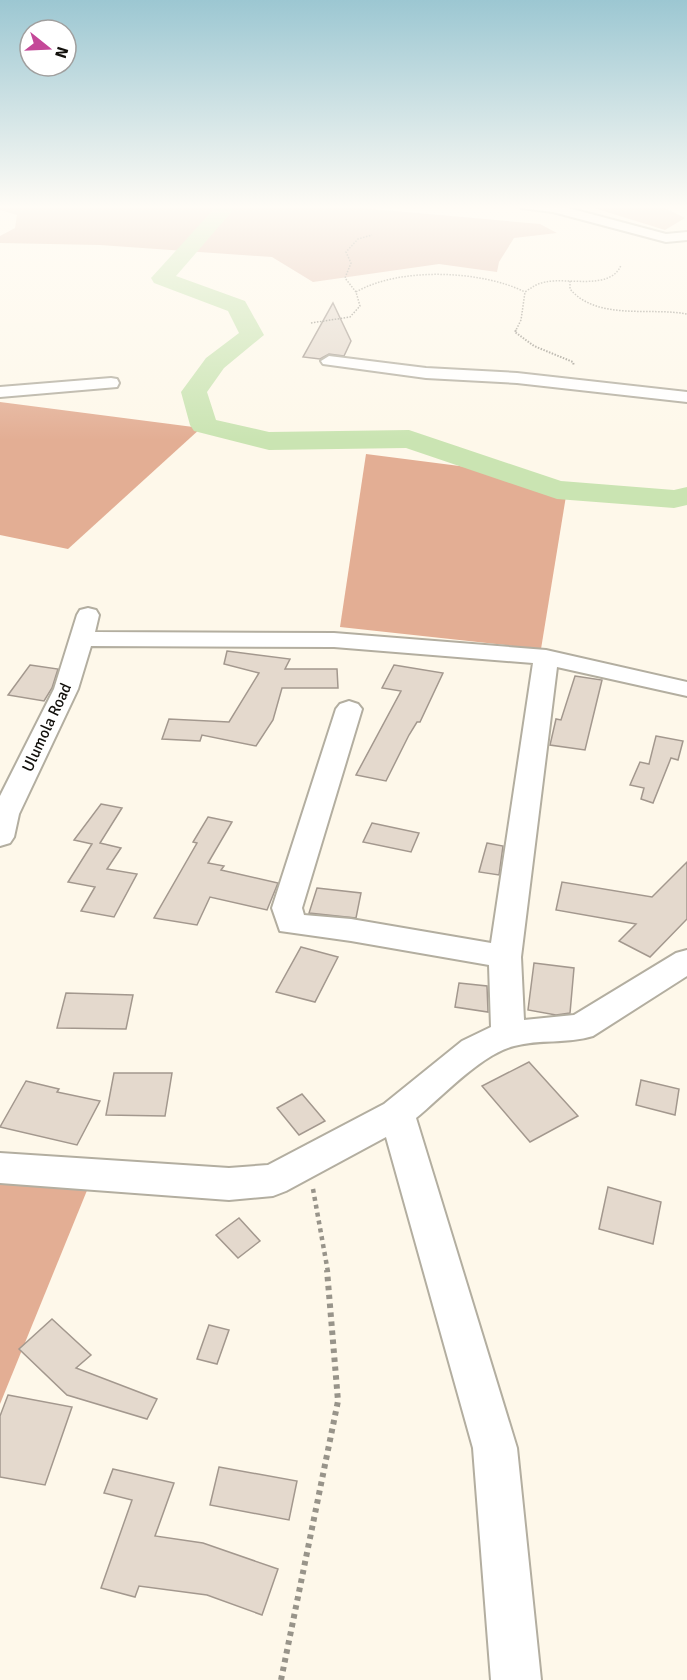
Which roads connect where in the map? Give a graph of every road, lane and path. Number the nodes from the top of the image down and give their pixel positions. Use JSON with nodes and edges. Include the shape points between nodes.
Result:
{"nodes":[{"id":1,"x":349,"y":283,"type":"edge"},
{"id":2,"x":376,"y":283,"type":"edge"},
{"id":3,"x":506,"y":283,"type":"edge"},
{"id":4,"x":544,"y":283,"type":"edge"},
{"id":5,"x":570,"y":283,"type":"edge"},
{"id":6,"x":356,"y":292,"type":"junction"},
{"id":7,"x":525,"y":292,"type":"junction"},
{"id":8,"x":687,"y":314,"type":"edge"},
{"id":9,"x":310,"y":323,"type":"dead end"},
{"id":10,"x":329,"y":361,"type":"dead end"},
{"id":11,"x":553,"y":382,"type":"junction"},
{"id":12,"x":111,"y":383,"type":"dead end"},
{"id":13,"x":0,"y":392,"type":"edge"},
{"id":14,"x":687,"y":397,"type":"edge"},
{"id":15,"x":88,"y":615,"type":"dead end"},
{"id":16,"x":81,"y":639,"type":"junction"},
{"id":17,"x":546,"y":657,"type":"junction"},
{"id":18,"x":687,"y":689,"type":"edge"},
{"id":19,"x":349,"y":709,"type":"dead end"},
{"id":20,"x":0,"y":837,"type":"edge"},
{"id":21,"x":505,"y":957,"type":"junction"},
{"id":22,"x":687,"y":961,"type":"edge"},
{"id":23,"x":508,"y":1034,"type":"junction"},
{"id":24,"x":397,"y":1114,"type":"junction"},
{"id":25,"x":309,"y":1162,"type":"junction"},
{"id":26,"x":0,"y":1168,"type":"edge"},
{"id":27,"x":281,"y":1680,"type":"edge"},
{"id":28,"x":516,"y":1680,"type":"edge"}],
"edges":[{"from":1,"to":6,"type":"path"},
{"from":2,"to":6,"type":"path"},
{"from":3,"to":7,"type":"path"},
{"from":4,"to":7,"type":"path"},
{"from":5,"to":8,"type":"path","via":[[576,296],[610,311],[666,310]]},
{"from":6,"to":9,"type":"path","via":[[360,306],[350,317]]},
{"from":7,"to":11,"type":"path","via":[[515,332],[523,343],[555,353],[573,362],[575,368]]},
{"from":10,"to":11,"type":"street"},
{"from":11,"to":14,"type":"street"},
{"from":12,"to":13,"type":"street"},
{"from":15,"to":16,"type":"street","name":"Ulumola Road"},
{"from":16,"to":17,"type":"street","via":[[334,640]]},
{"from":16,"to":20,"type":"street","name":"Ulumola Road","via":[[66,689],[5,814]]},
{"from":17,"to":18,"type":"street"},
{"from":17,"to":21,"type":"street"},
{"from":19,"to":21,"type":"street","via":[[287,908],[291,924],[351,930]]},
{"from":21,"to":23,"type":"street"},
{"from":22,"to":23,"type":"street","via":[[581,1027]]},
{"from":23,"to":24,"type":"street","via":[[474,1050]]},
{"from":24,"to":25,"type":"street"},
{"from":24,"to":28,"type":"street","via":[[495,1448]]},
{"from":25,"to":26,"type":"street","via":[[273,1180],[229,1184]]},
{"from":25,"to":27,"type":"path","via":[[330,1284],[338,1401]]}]}
